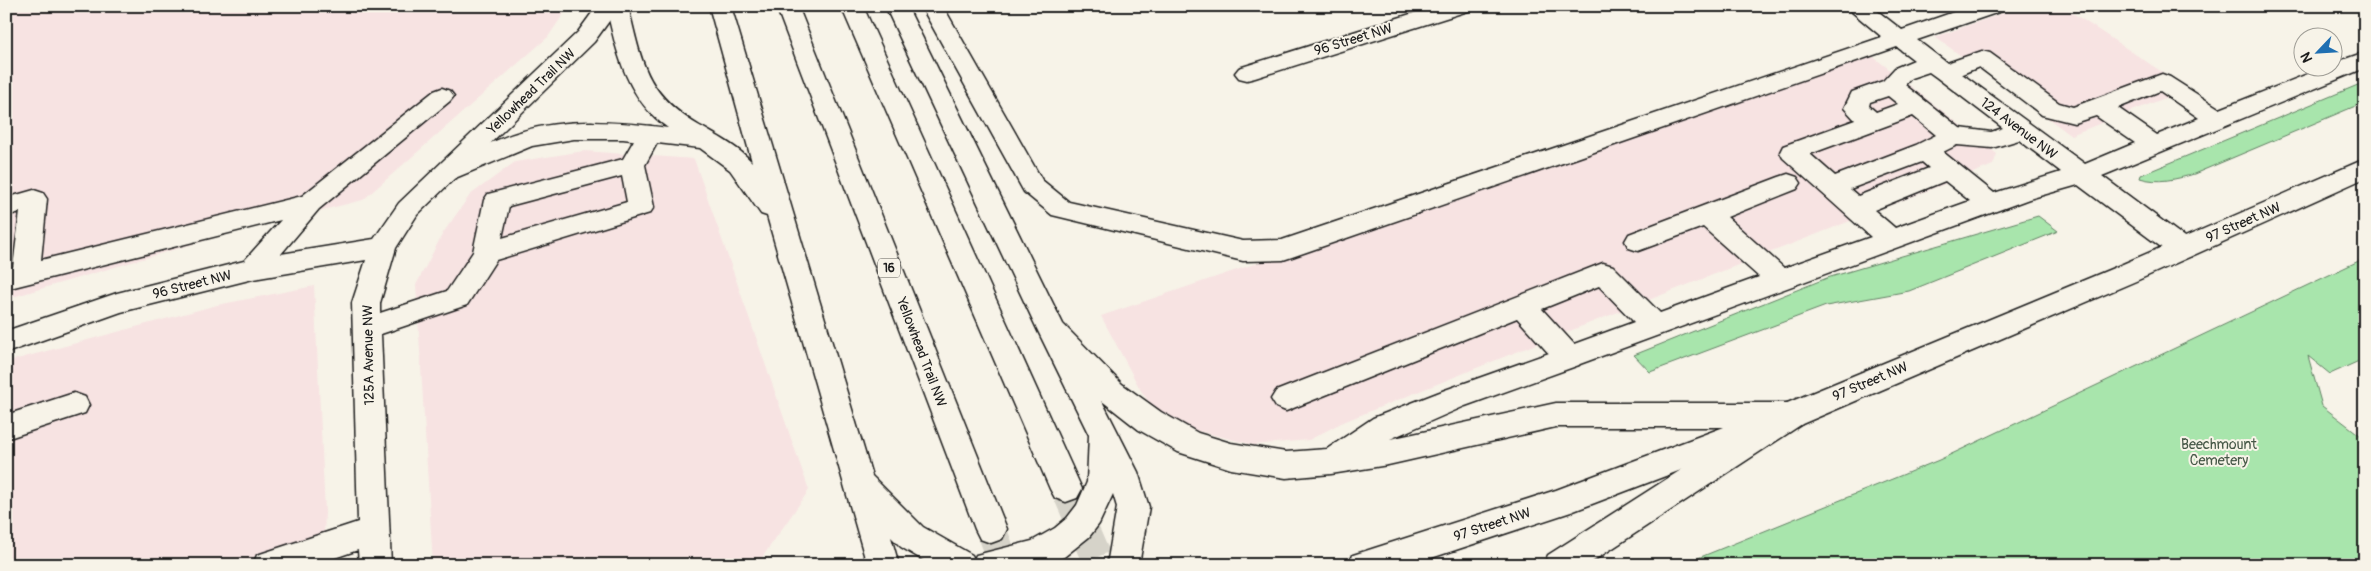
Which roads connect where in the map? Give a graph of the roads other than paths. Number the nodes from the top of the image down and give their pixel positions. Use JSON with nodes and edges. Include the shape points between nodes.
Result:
{"nodes":[{"id":1,"x":608,"y":6,"type":"edge"},
{"id":2,"x":617,"y":6,"type":"edge"},
{"id":3,"x":720,"y":6,"type":"edge"},
{"id":4,"x":787,"y":6,"type":"edge"},
{"id":5,"x":852,"y":6,"type":"edge"},
{"id":6,"x":896,"y":6,"type":"edge"},
{"id":7,"x":932,"y":6,"type":"edge"},
{"id":8,"x":1460,"y":6,"type":"edge"},
{"id":9,"x":1856,"y":6,"type":"edge"},
{"id":10,"x":1994,"y":6,"type":"edge"},
{"id":11,"x":1900,"y":38,"type":"junction"},
{"id":12,"x":2365,"y":59,"type":"edge"},
{"id":13,"x":1938,"y":67,"type":"junction"},
{"id":14,"x":1246,"y":72,"type":"dead end"},
{"id":15,"x":1891,"y":86,"type":"junction"},
{"id":16,"x":442,"y":96,"type":"dead end"},
{"id":17,"x":1916,"y":106,"type":"junction"},
{"id":18,"x":2099,"y":106,"type":"junction"},
{"id":19,"x":2218,"y":119,"type":"junction"},
{"id":20,"x":1872,"y":122,"type":"junction"},
{"id":21,"x":2022,"y":130,"type":"junction"},
{"id":22,"x":650,"y":134,"type":"junction"},
{"id":23,"x":1954,"y":136,"type":"junction"},
{"id":24,"x":709,"y":140,"type":"junction"},
{"id":25,"x":2154,"y":145,"type":"junction"},
{"id":26,"x":1924,"y":151,"type":"junction"},
{"id":27,"x":632,"y":165,"type":"junction"},
{"id":28,"x":2365,"y":168,"type":"edge"},
{"id":29,"x":1948,"y":170,"type":"junction"},
{"id":30,"x":448,"y":172,"type":"junction"},
{"id":31,"x":2081,"y":175,"type":"junction"},
{"id":32,"x":1788,"y":183,"type":"dead end"},
{"id":33,"x":1831,"y":187,"type":"junction"},
{"id":34,"x":310,"y":203,"type":"junction"},
{"id":35,"x":1991,"y":204,"type":"junction"},
{"id":36,"x":6,"y":207,"type":"edge"},
{"id":37,"x":1855,"y":208,"type":"junction"},
{"id":38,"x":1708,"y":215,"type":"junction"},
{"id":39,"x":782,"y":224,"type":"junction"},
{"id":40,"x":1638,"y":240,"type":"dead end"},
{"id":41,"x":1891,"y":240,"type":"junction"},
{"id":42,"x":383,"y":247,"type":"junction"},
{"id":43,"x":2182,"y":249,"type":"junction"},
{"id":44,"x":486,"y":253,"type":"junction"},
{"id":45,"x":253,"y":269,"type":"junction"},
{"id":46,"x":16,"y":276,"type":"edge"},
{"id":47,"x":1780,"y":280,"type":"junction"},
{"id":48,"x":1522,"y":305,"type":"junction"},
{"id":49,"x":1656,"y":326,"type":"junction"},
{"id":50,"x":367,"y":328,"type":"junction"},
{"id":51,"x":1052,"y":331,"type":"junction"},
{"id":52,"x":6,"y":342,"type":"edge"},
{"id":53,"x":1569,"y":357,"type":"junction"},
{"id":54,"x":1286,"y":399,"type":"dead end"},
{"id":55,"x":74,"y":405,"type":"dead end"},
{"id":56,"x":1791,"y":415,"type":"junction"},
{"id":57,"x":6,"y":427,"type":"edge"},
{"id":58,"x":1103,"y":431,"type":"junction"},
{"id":59,"x":1331,"y":461,"type":"junction"},
{"id":60,"x":857,"y":478,"type":"junction"},
{"id":61,"x":1066,"y":489,"type":"tunnel mouth"},
{"id":62,"x":991,"y":529,"type":"tunnel mouth"},
{"id":63,"x":374,"y":531,"type":"junction"},
{"id":64,"x":965,"y":563,"type":"edge"},
{"id":65,"x":270,"y":565,"type":"edge"},
{"id":66,"x":375,"y":565,"type":"edge"},
{"id":67,"x":883,"y":565,"type":"edge"},
{"id":68,"x":988,"y":565,"type":"edge"},
{"id":69,"x":1123,"y":565,"type":"edge"},
{"id":70,"x":1365,"y":565,"type":"edge"},
{"id":71,"x":1560,"y":565,"type":"edge"}],
"edges":[{"from":1,"to":30,"type":"main road","name":"Yellowhead Trail NW","via":[[586,38]]},
{"from":2,"to":24,"type":"main road","via":[[629,59],[651,99],[670,117]]},
{"from":3,"to":39,"type":"main road"},
{"from":4,"to":62,"type":"main road","name":"Yellowhead Trail NW","number":"16"},
{"from":5,"to":61,"type":"main road"},
{"from":6,"to":51,"type":"main road"},
{"from":7,"to":11,"type":"main road","via":[[1033,186],[1061,210],[1243,251],[1283,250]]},
{"from":8,"to":14,"type":"main road","name":"96 Street NW"},
{"from":9,"to":11,"type":"main road","name":"124 Avenue NW"},
{"from":10,"to":11,"type":"main road"},
{"from":11,"to":13,"type":"main road","name":"124 Avenue NW"},
{"from":12,"to":19,"type":"main road"},
{"from":13,"to":15,"type":"main road","via":[[1902,73]]},
{"from":13,"to":18,"type":"main road","via":[[1982,58],[2050,108],[2074,115]]},
{"from":13,"to":21,"type":"main road","name":"124 Avenue NW"},
{"from":15,"to":17,"type":"main road"},
{"from":15,"to":20,"type":"main road","via":[[1860,97],[1856,108]]},
{"from":16,"to":34,"type":"main road"},
{"from":17,"to":20,"type":"main road"},
{"from":17,"to":23,"type":"main road"},
{"from":18,"to":19,"type":"main road","via":[[2162,82]]},
{"from":18,"to":25,"type":"main road"},
{"from":19,"to":25,"type":"main road"},
{"from":20,"to":33,"type":"main road","via":[[1792,152]]},
{"from":21,"to":23,"type":"main road","via":[[1992,140]]},
{"from":21,"to":31,"type":"main road","name":"124 Avenue NW"},
{"from":22,"to":24,"type":"main road"},
{"from":22,"to":27,"type":"main road"},
{"from":22,"to":30,"type":"main road","via":[[574,132],[527,138]]},
{"from":23,"to":26,"type":"main road"},
{"from":24,"to":39,"type":"main road","via":[[736,161]]},
{"from":25,"to":31,"type":"main road"},
{"from":26,"to":29,"type":"main road"},
{"from":26,"to":33,"type":"main road"},
{"from":27,"to":44,"type":"main road","via":[[497,200]]},
{"from":27,"to":44,"type":"main road","via":[[641,207]]},
{"from":28,"to":43,"type":"main road","name":"97 Street NW"},
{"from":29,"to":35,"type":"main road"},
{"from":29,"to":37,"type":"main road"},
{"from":30,"to":42,"type":"main road","name":"125A Avenue NW","via":[[408,209]]},
{"from":31,"to":35,"type":"main road"},
{"from":31,"to":43,"type":"main road","name":"124 Avenue NW"},
{"from":32,"to":38,"type":"main road"},
{"from":33,"to":37,"type":"main road"},
{"from":34,"to":45,"type":"main road"},
{"from":34,"to":46,"type":"main road"},
{"from":35,"to":41,"type":"main road"},
{"from":36,"to":46,"type":"main road","via":[[34,199]]},
{"from":37,"to":41,"type":"main road"},
{"from":38,"to":40,"type":"main road"},
{"from":38,"to":47,"type":"main road"},
{"from":39,"to":60,"type":"main road"},
{"from":41,"to":47,"type":"main road"},
{"from":42,"to":45,"type":"main road","name":"96 Street NW"},
{"from":42,"to":50,"type":"main road","name":"125A Avenue NW","via":[[366,303]]},
{"from":43,"to":56,"type":"main road","name":"97 Street NW"},
{"from":44,"to":50,"type":"main road","via":[[457,298]]},
{"from":45,"to":52,"type":"main road","name":"96 Street NW","via":[[117,303]]},
{"from":47,"to":49,"type":"main road"},
{"from":48,"to":49,"type":"main road","via":[[1603,273]]},
{"from":48,"to":53,"type":"main road"},
{"from":48,"to":54,"type":"main road"},
{"from":49,"to":53,"type":"main road"},
{"from":50,"to":63,"type":"main road","name":"125A Avenue NW"},
{"from":51,"to":58,"type":"main road"},
{"from":51,"to":59,"type":"main road","via":[[1112,392],[1150,421],[1189,443],[1231,456],[1286,465]]},
{"from":53,"to":59,"type":"main road","via":[[1384,427]]},
{"from":55,"to":57,"type":"main road"},
{"from":56,"to":59,"type":"main road","via":[[1556,415],[1442,442]]},
{"from":56,"to":70,"type":"main road","name":"97 Street NW","via":[[1560,502]]},
{"from":56,"to":71,"type":"main road"},
{"from":58,"to":68,"type":"main road","via":[[1102,481],[1090,514],[1071,536],[1048,549],[1021,559]]},
{"from":58,"to":69,"type":"main road","via":[[1123,472],[1133,507]]},
{"from":60,"to":64,"type":"main road","via":[[912,538]]},
{"from":60,"to":67,"type":"main road"},
{"from":63,"to":65,"type":"main road"},
{"from":63,"to":66,"type":"main road","name":"125A Avenue NW"}]}
